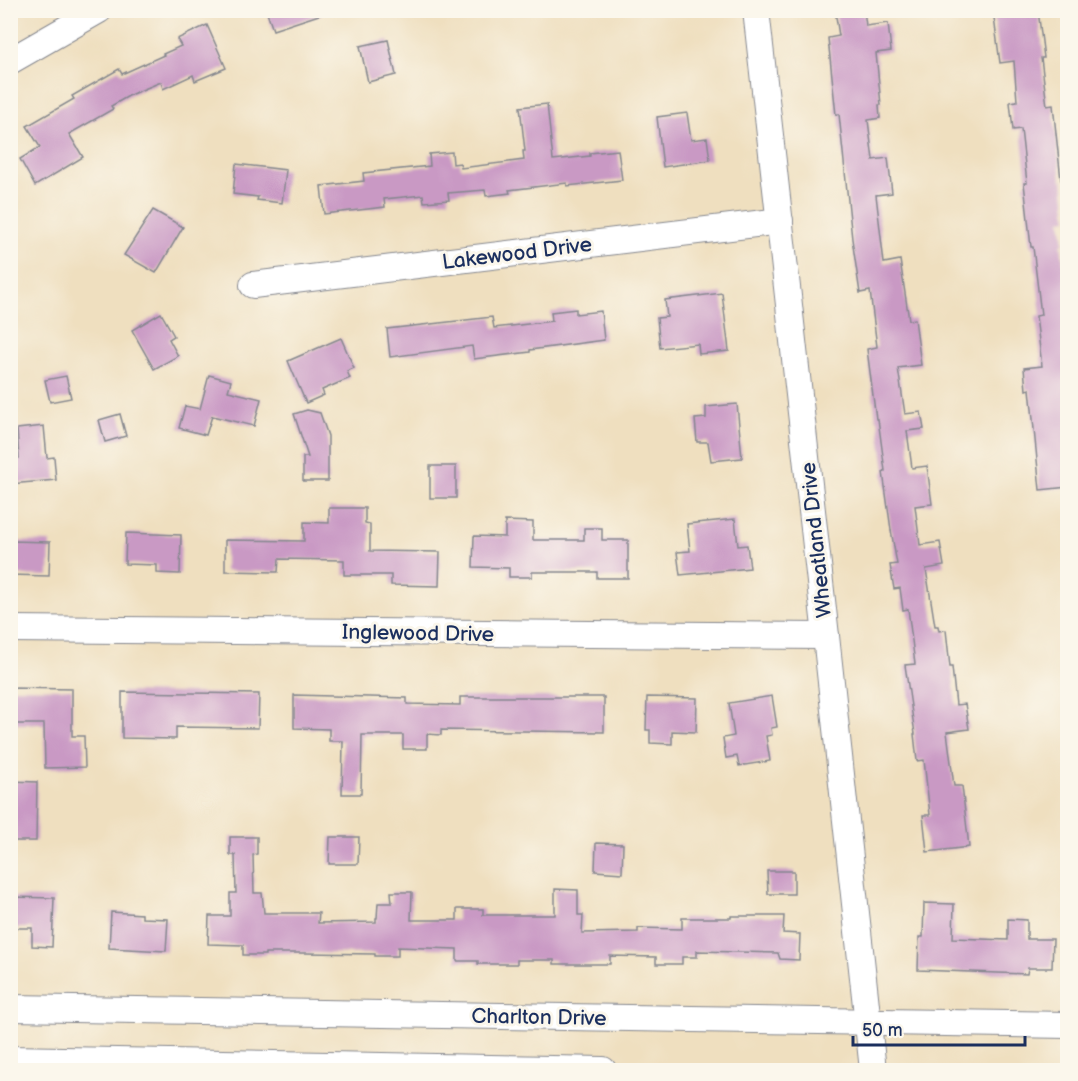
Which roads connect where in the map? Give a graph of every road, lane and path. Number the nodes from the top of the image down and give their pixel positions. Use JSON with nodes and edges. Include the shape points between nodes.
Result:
{"nodes":[{"id":1,"x":99,"y":10,"type":"edge"},
{"id":2,"x":756,"y":10,"type":"edge"},
{"id":3,"x":10,"y":61,"type":"edge"},
{"id":4,"x":780,"y":221,"type":"junction"},
{"id":5,"x":253,"y":285,"type":"dead end"},
{"id":6,"x":10,"y":629,"type":"edge"},
{"id":7,"x":826,"y":636,"type":"junction"},
{"id":8,"x":10,"y":1008,"type":"edge"},
{"id":9,"x":868,"y":1022,"type":"junction"},
{"id":10,"x":1068,"y":1025,"type":"edge"},
{"id":11,"x":10,"y":1059,"type":"edge"},
{"id":12,"x":603,"y":1071,"type":"edge"},
{"id":13,"x":873,"y":1071,"type":"edge"}],
"edges":[{"from":1,"to":3,"type":"street"},
{"from":2,"to":4,"type":"street","name":"Wheatland Drive"},
{"from":4,"to":5,"type":"street","name":"Lakewood Drive"},
{"from":4,"to":7,"type":"street","name":"Wheatland Drive"},
{"from":6,"to":7,"type":"street","name":"Inglewood Drive"},
{"from":7,"to":9,"type":"street","name":"Wheatland Drive"},
{"from":8,"to":9,"type":"street","name":"Charlton Drive"},
{"from":9,"to":10,"type":"street","name":"Charlton Drive"},
{"from":9,"to":13,"type":"street","name":"Wheatland Drive"},
{"from":11,"to":12,"type":"street"}]}
